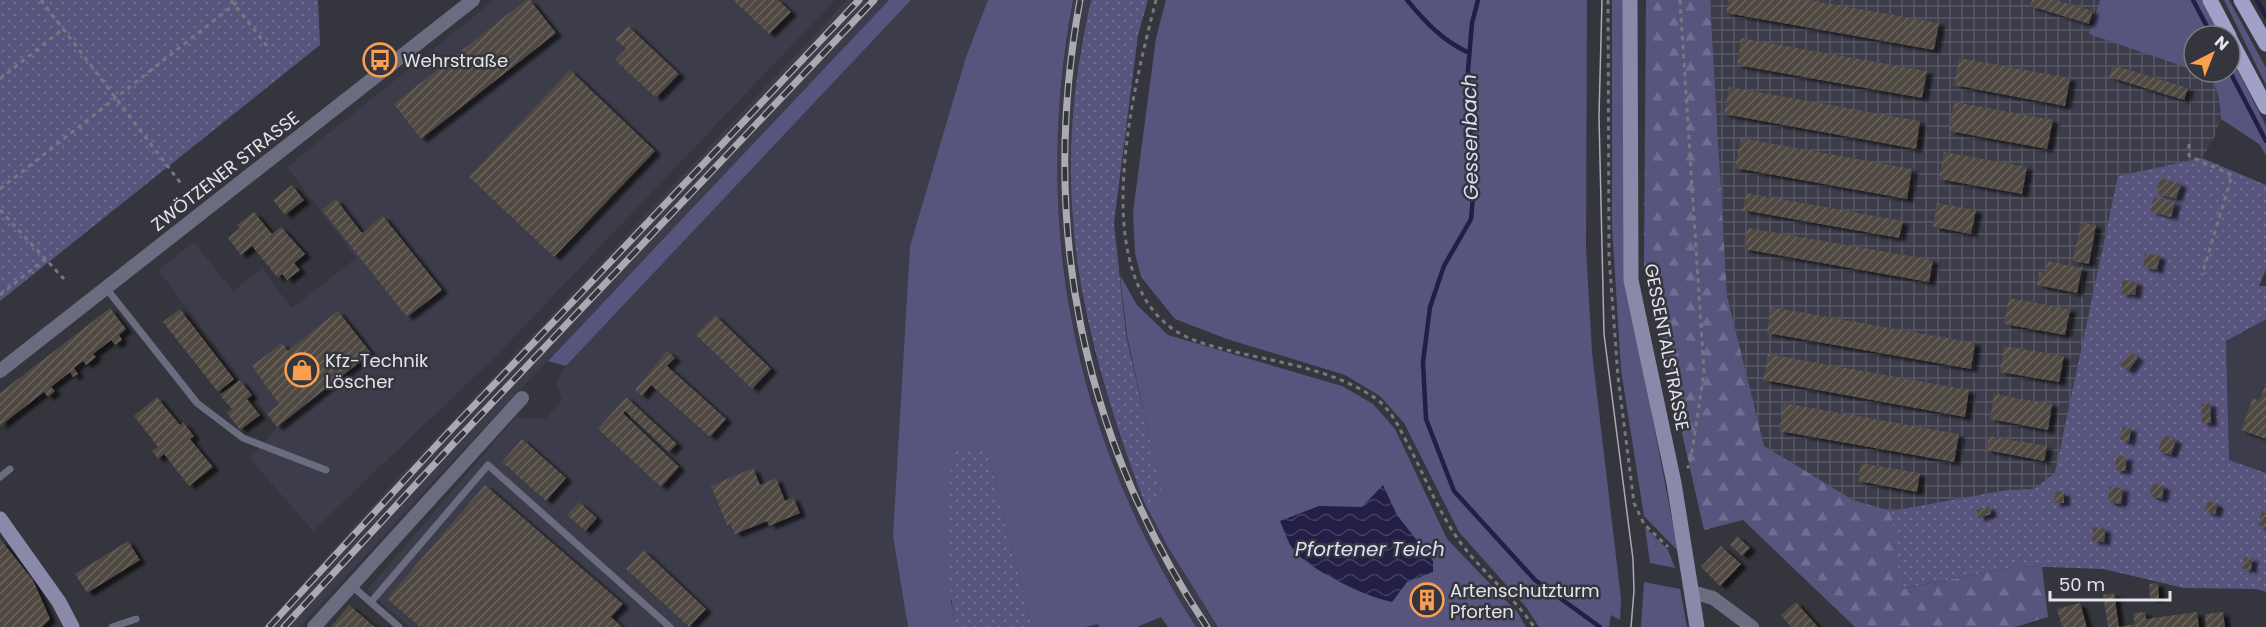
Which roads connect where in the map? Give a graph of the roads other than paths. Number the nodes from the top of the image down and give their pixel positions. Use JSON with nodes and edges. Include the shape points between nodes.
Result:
{"nodes":[{"id":1,"x":473,"y":0,"type":"edge"},
{"id":2,"x":1630,"y":0,"type":"edge"},
{"id":3,"x":2210,"y":0,"type":"edge"},
{"id":4,"x":2241,"y":0,"type":"edge"},
{"id":5,"x":2222,"y":24,"type":"edge"},
{"id":6,"x":2266,"y":45,"type":"edge"},
{"id":7,"x":2242,"y":61,"type":"edge"},
{"id":8,"x":2266,"y":106,"type":"edge"},
{"id":9,"x":106,"y":288,"type":"junction"},
{"id":10,"x":0,"y":371,"type":"edge"},
{"id":11,"x":522,"y":398,"type":"dead end"},
{"id":12,"x":10,"y":469,"type":"dead end"},
{"id":13,"x":326,"y":470,"type":"dead end"},
{"id":14,"x":0,"y":477,"type":"edge"},
{"id":15,"x":0,"y":519,"type":"edge"},
{"id":16,"x":351,"y":585,"type":"junction"},
{"id":17,"x":1692,"y":592,"type":"junction"},
{"id":18,"x":371,"y":602,"type":"junction"},
{"id":19,"x":136,"y":619,"type":"dead end"},
{"id":20,"x":72,"y":627,"type":"edge"},
{"id":21,"x":112,"y":627,"type":"edge"},
{"id":22,"x":314,"y":627,"type":"edge"},
{"id":23,"x":399,"y":627,"type":"edge"},
{"id":24,"x":670,"y":627,"type":"edge"},
{"id":25,"x":1697,"y":627,"type":"edge"},
{"id":26,"x":1752,"y":627,"type":"edge"}],
"edges":[{"from":1,"to":9,"type":"street","name":"ZWÖTZENER STRASSE"},
{"from":2,"to":17,"type":"main road","name":"GESSENTALSTRASSE","via":[[1631,280],[1674,483]]},
{"from":3,"to":5,"type":"main road"},
{"from":4,"to":6,"type":"main road"},
{"from":7,"to":8,"type":"main road"},
{"from":9,"to":10,"type":"street","name":"ZWÖTZENER STRASSE"},
{"from":9,"to":13,"type":"lane","via":[[197,403],[243,438]]},
{"from":11,"to":16,"type":"street"},
{"from":12,"to":14,"type":"lane"},
{"from":15,"to":20,"type":"main road","via":[[59,602]]},
{"from":16,"to":18,"type":"lane"},
{"from":16,"to":22,"type":"street"},
{"from":17,"to":25,"type":"main road","name":"GESSENTALSTRASSE"},
{"from":17,"to":26,"type":"street","via":[[1713,598]]},
{"from":18,"to":23,"type":"lane"},
{"from":18,"to":24,"type":"lane","via":[[488,465]]},
{"from":19,"to":21,"type":"lane"}]}
